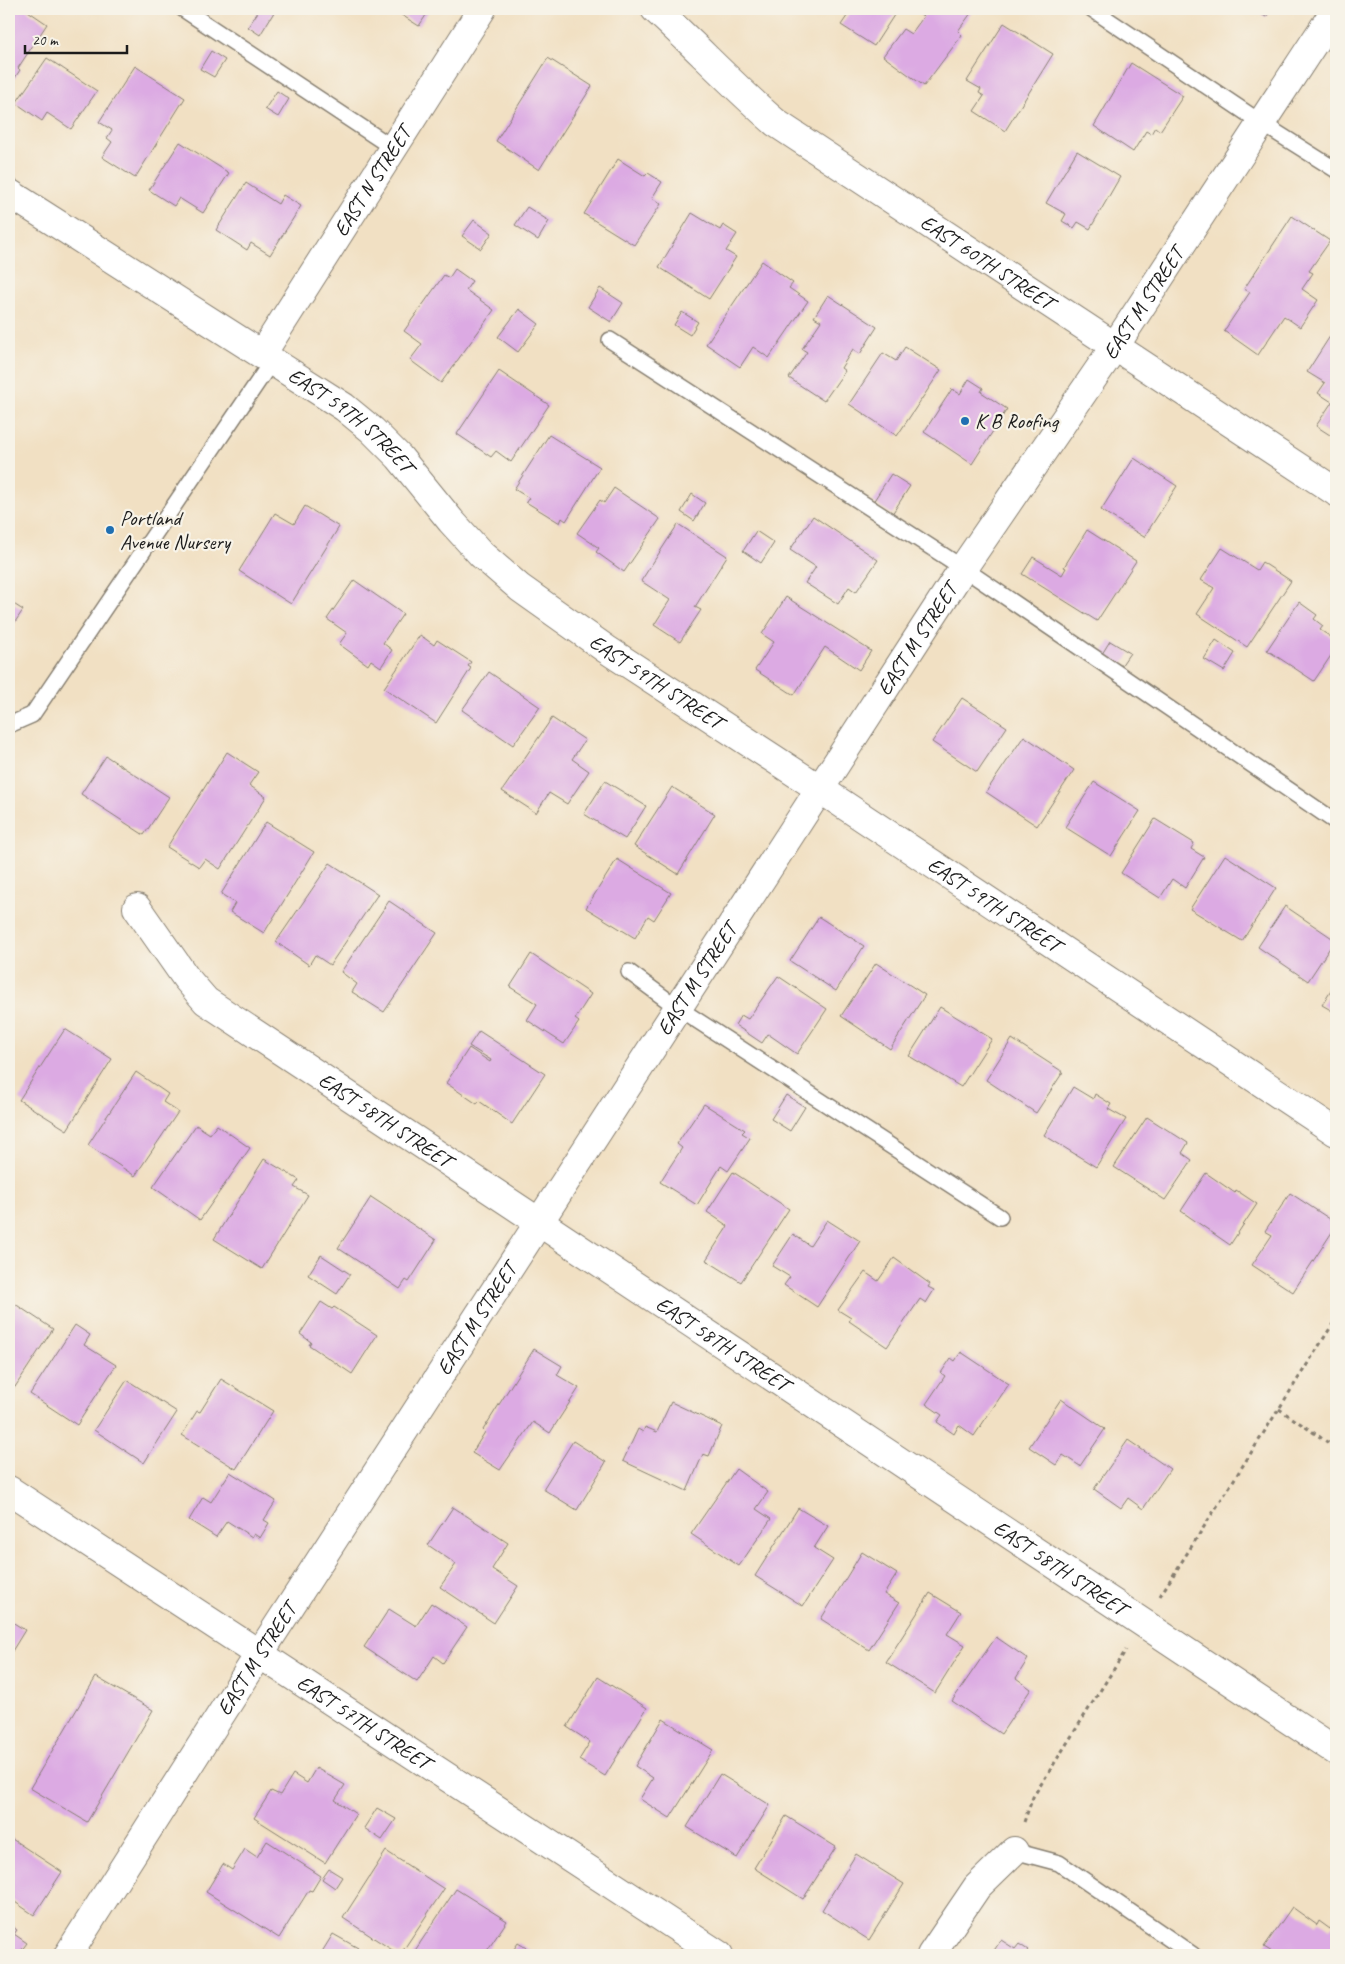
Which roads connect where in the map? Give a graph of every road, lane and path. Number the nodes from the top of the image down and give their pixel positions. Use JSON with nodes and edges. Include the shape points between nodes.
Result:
{"nodes":[{"id":1,"x":184,"y":9,"type":"edge"},
{"id":2,"x":482,"y":9,"type":"edge"},
{"id":3,"x":655,"y":9,"type":"edge"},
{"id":4,"x":1092,"y":9,"type":"edge"},
{"id":5,"x":1336,"y":9,"type":"edge"},
{"id":6,"x":1260,"y":122,"type":"junction"},
{"id":7,"x":393,"y":148,"type":"junction"},
{"id":8,"x":1336,"y":170,"type":"edge"},
{"id":9,"x":9,"y":193,"type":"edge"},
{"id":10,"x":610,"y":340,"type":"dead end"},
{"id":11,"x":1115,"y":346,"type":"junction"},
{"id":12,"x":267,"y":357,"type":"junction"},
{"id":13,"x":1336,"y":492,"type":"edge"},
{"id":14,"x":963,"y":568,"type":"junction"},
{"id":15,"x":9,"y":725,"type":"edge"},
{"id":16,"x":820,"y":789,"type":"junction"},
{"id":17,"x":1336,"y":822,"type":"edge"},
{"id":18,"x":137,"y":908,"type":"dead end"},
{"id":19,"x":628,"y":972,"type":"dead end"},
{"id":20,"x":678,"y":1008,"type":"junction"},
{"id":21,"x":1336,"y":1132,"type":"edge"},
{"id":22,"x":1000,"y":1217,"type":"dead end"},
{"id":23,"x":539,"y":1222,"type":"junction"},
{"id":24,"x":1336,"y":1320,"type":"edge"},
{"id":25,"x":1279,"y":1409,"type":"junction"},
{"id":26,"x":1336,"y":1448,"type":"edge"},
{"id":27,"x":9,"y":1490,"type":"edge"},
{"id":28,"x":1143,"y":1623,"type":"junction"},
{"id":29,"x":260,"y":1654,"type":"junction"},
{"id":30,"x":1336,"y":1751,"type":"edge"},
{"id":31,"x":1014,"y":1851,"type":"junction"},
{"id":32,"x":68,"y":1955,"type":"edge"},
{"id":33,"x":719,"y":1955,"type":"edge"},
{"id":34,"x":931,"y":1955,"type":"edge"},
{"id":35,"x":1192,"y":1955,"type":"edge"}],
"edges":[{"from":1,"to":7,"type":"lane"},
{"from":2,"to":7,"type":"street","name":"EAST N STREET"},
{"from":3,"to":11,"type":"street","name":"EAST 60TH STREET","via":[[776,123]]},
{"from":4,"to":6,"type":"lane"},
{"from":5,"to":6,"type":"street","name":"EAST M STREET"},
{"from":6,"to":8,"type":"lane"},
{"from":6,"to":11,"type":"street","name":"EAST M STREET"},
{"from":7,"to":12,"type":"street","name":"EAST N STREET"},
{"from":9,"to":12,"type":"street","name":"EAST 59TH STREET"},
{"from":10,"to":14,"type":"lane"},
{"from":11,"to":13,"type":"street","name":"EAST 60TH STREET"},
{"from":11,"to":14,"type":"street","name":"EAST M STREET"},
{"from":12,"to":15,"type":"lane","via":[[32,715]]},
{"from":12,"to":16,"type":"street","name":"EAST 59TH STREET","via":[[344,407],[372,430],[399,457],[451,521],[520,588],[606,649]]},
{"from":14,"to":16,"type":"street","name":"EAST M STREET"},
{"from":14,"to":17,"type":"lane"},
{"from":16,"to":20,"type":"street","name":"EAST M STREET"},
{"from":16,"to":21,"type":"street","name":"EAST 59TH STREET"},
{"from":18,"to":23,"type":"street","name":"EAST 58TH STREET","via":[[206,1001]]},
{"from":19,"to":20,"type":"lane"},
{"from":20,"to":22,"type":"lane"},
{"from":20,"to":23,"type":"street","name":"EAST M STREET"},
{"from":23,"to":28,"type":"street","name":"EAST 58TH STREET"},
{"from":23,"to":29,"type":"street","name":"EAST M STREET"},
{"from":24,"to":25,"type":"path"},
{"from":25,"to":26,"type":"path"},
{"from":25,"to":28,"type":"path"},
{"from":27,"to":29,"type":"street","name":"EAST 57TH STREET"},
{"from":28,"to":30,"type":"street","name":"EAST 58TH STREET"},
{"from":28,"to":31,"type":"path","via":[[1033,1797]]},
{"from":29,"to":32,"type":"street","name":"EAST M STREET"},
{"from":29,"to":33,"type":"street","name":"EAST 57TH STREET"},
{"from":31,"to":34,"type":"street","via":[[977,1887]]},
{"from":31,"to":35,"type":"lane","via":[[1059,1863]]}]}
